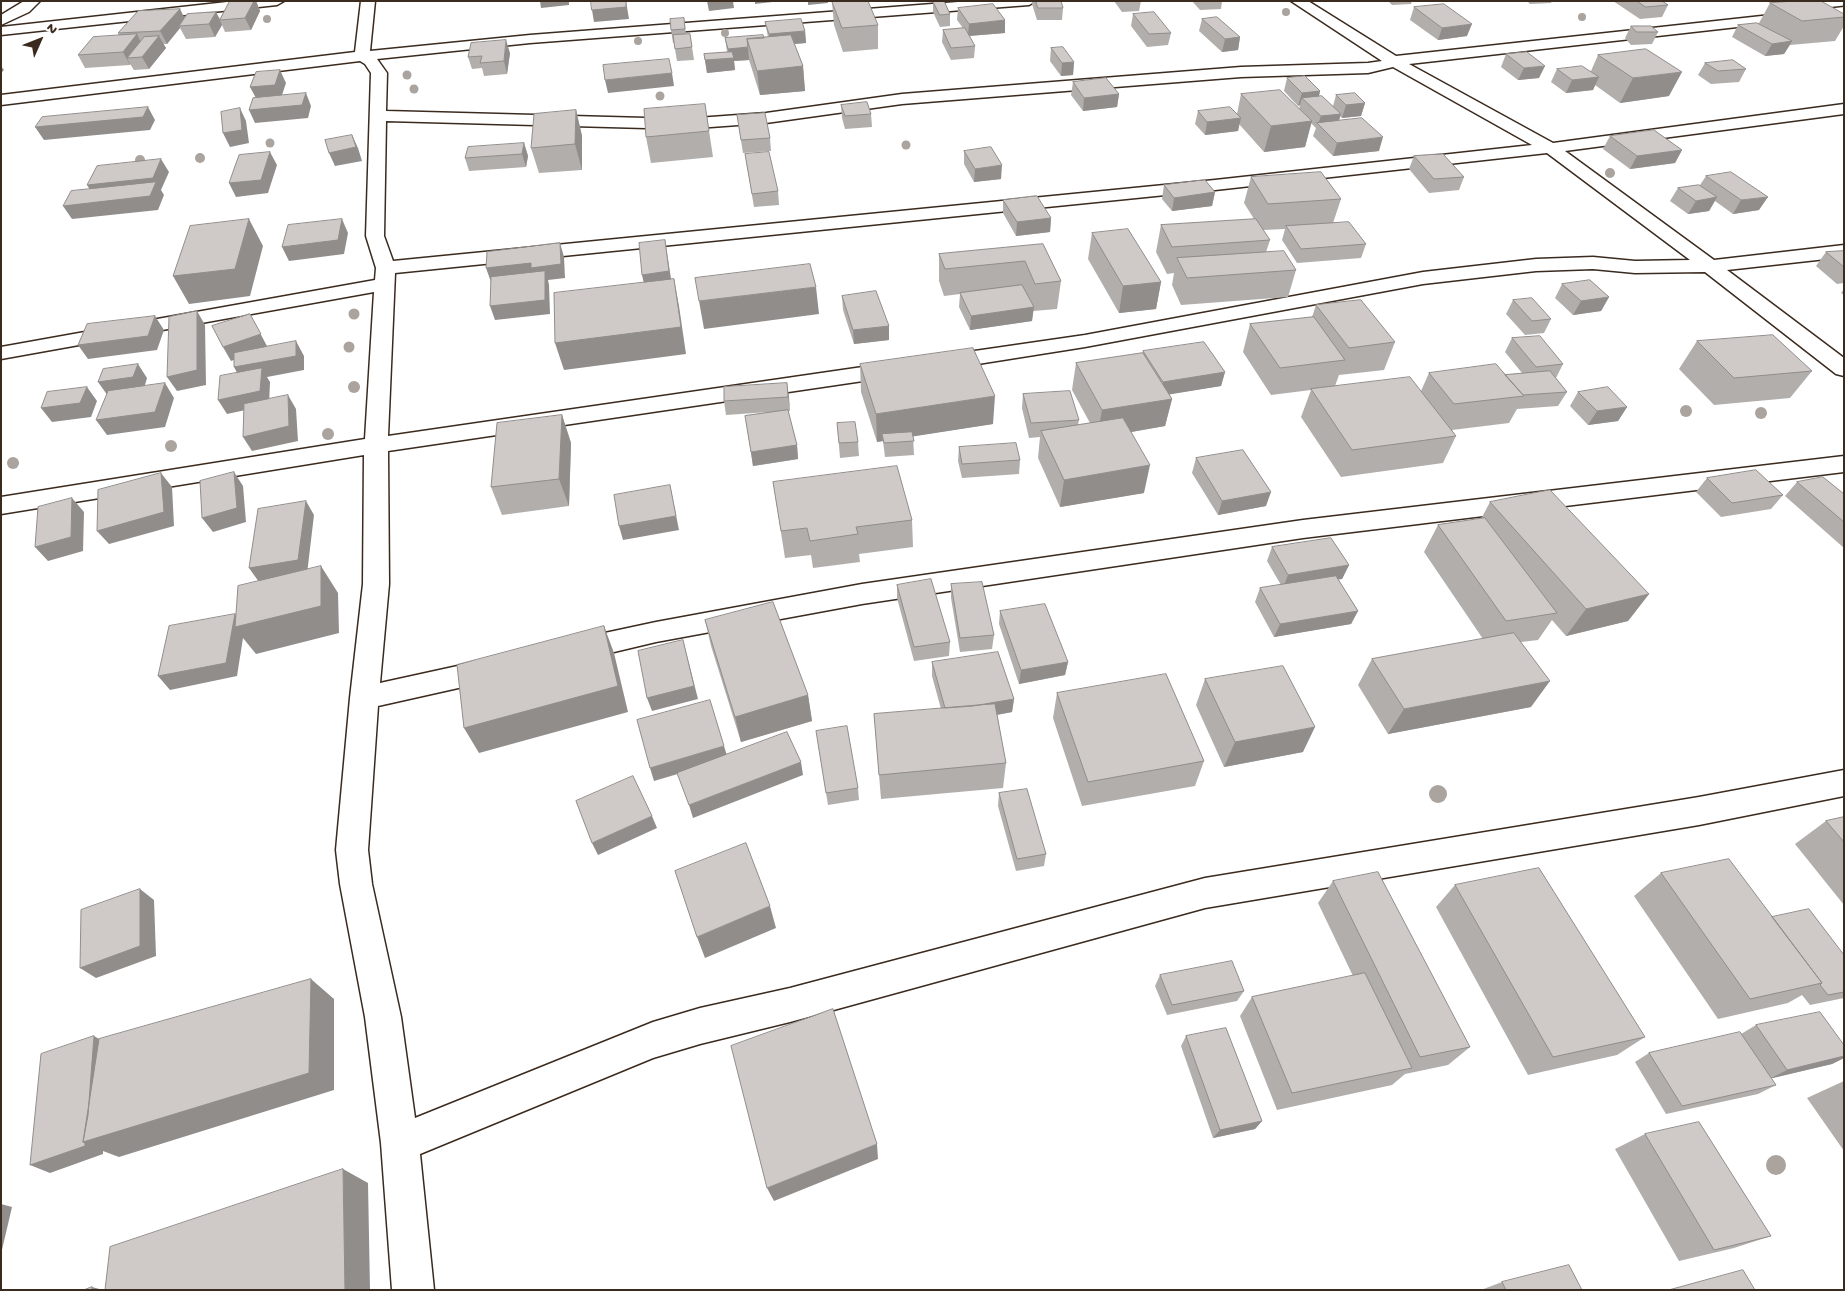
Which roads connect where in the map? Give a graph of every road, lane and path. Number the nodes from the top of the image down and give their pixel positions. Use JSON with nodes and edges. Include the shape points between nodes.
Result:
{"nodes":[{"id":1,"x":33,"y":1,"type":"edge"},
{"id":2,"x":277,"y":1,"type":"edge"},
{"id":3,"x":368,"y":1,"type":"edge"},
{"id":4,"x":1029,"y":1,"type":"edge"},
{"id":5,"x":1298,"y":1,"type":"edge"},
{"id":6,"x":1844,"y":11,"type":"edge"},
{"id":7,"x":1,"y":21,"type":"edge"},
{"id":8,"x":1,"y":31,"type":"edge"},
{"id":9,"x":362,"y":56,"type":"junction"},
{"id":10,"x":1393,"y":61,"type":"junction"},
{"id":11,"x":1,"y":100,"type":"edge"},
{"id":12,"x":1844,"y":109,"type":"edge"},
{"id":13,"x":377,"y":116,"type":"junction"},
{"id":14,"x":1550,"y":148,"type":"junction"},
{"id":15,"x":1844,"y":251,"type":"edge"},
{"id":16,"x":1710,"y":266,"type":"junction"},
{"id":17,"x":385,"y":276,"type":"junction"},
{"id":18,"x":1,"y":354,"type":"edge"},
{"id":19,"x":1844,"y":369,"type":"edge"},
{"id":20,"x":376,"y":446,"type":"junction"},
{"id":21,"x":1844,"y":464,"type":"edge"},
{"id":22,"x":1,"y":506,"type":"edge"},
{"id":23,"x":549,"y":656,"type":"edge"},
{"id":24,"x":520,"y":663,"type":"edge"},
{"id":25,"x":364,"y":698,"type":"junction"},
{"id":26,"x":1844,"y":783,"type":"edge"},
{"id":27,"x":400,"y":1143,"type":"junction"},
{"id":28,"x":413,"y":1290,"type":"edge"}],
"edges":[{"from":1,"to":7,"type":"street"},
{"from":2,"to":8,"type":"street"},
{"from":3,"to":9,"type":"street"},
{"from":4,"to":9,"type":"street","via":[[530,39]]},
{"from":5,"to":10,"type":"street"},
{"from":6,"to":10,"type":"street"},
{"from":9,"to":11,"type":"street"},
{"from":9,"to":13,"type":"street","via":[[371,61],[379,73]]},
{"from":10,"to":13,"type":"street","via":[[1368,68],[1241,72],[902,99],[727,122],[684,124]]},
{"from":10,"to":14,"type":"street"},
{"from":12,"to":14,"type":"street"},
{"from":13,"to":17,"type":"street","via":[[375,236]]},
{"from":14,"to":16,"type":"street"},
{"from":14,"to":17,"type":"street"},
{"from":15,"to":16,"type":"street"},
{"from":16,"to":19,"type":"street"},
{"from":16,"to":20,"type":"street","via":[[1536,265],[1423,278],[1085,341]]},
{"from":17,"to":18,"type":"street"},
{"from":17,"to":20,"type":"street"},
{"from":20,"to":22,"type":"street"},
{"from":20,"to":25,"type":"street","via":[[376,584]]},
{"from":21,"to":23,"type":"street","via":[[1303,529],[862,594],[656,632]]},
{"from":24,"to":25,"type":"street"},
{"from":25,"to":27,"type":"street","via":[[352,850],[383,1018]]},
{"from":26,"to":27,"type":"street","via":[[1699,811],[1205,893],[653,1040]]},
{"from":27,"to":28,"type":"street"}]}
